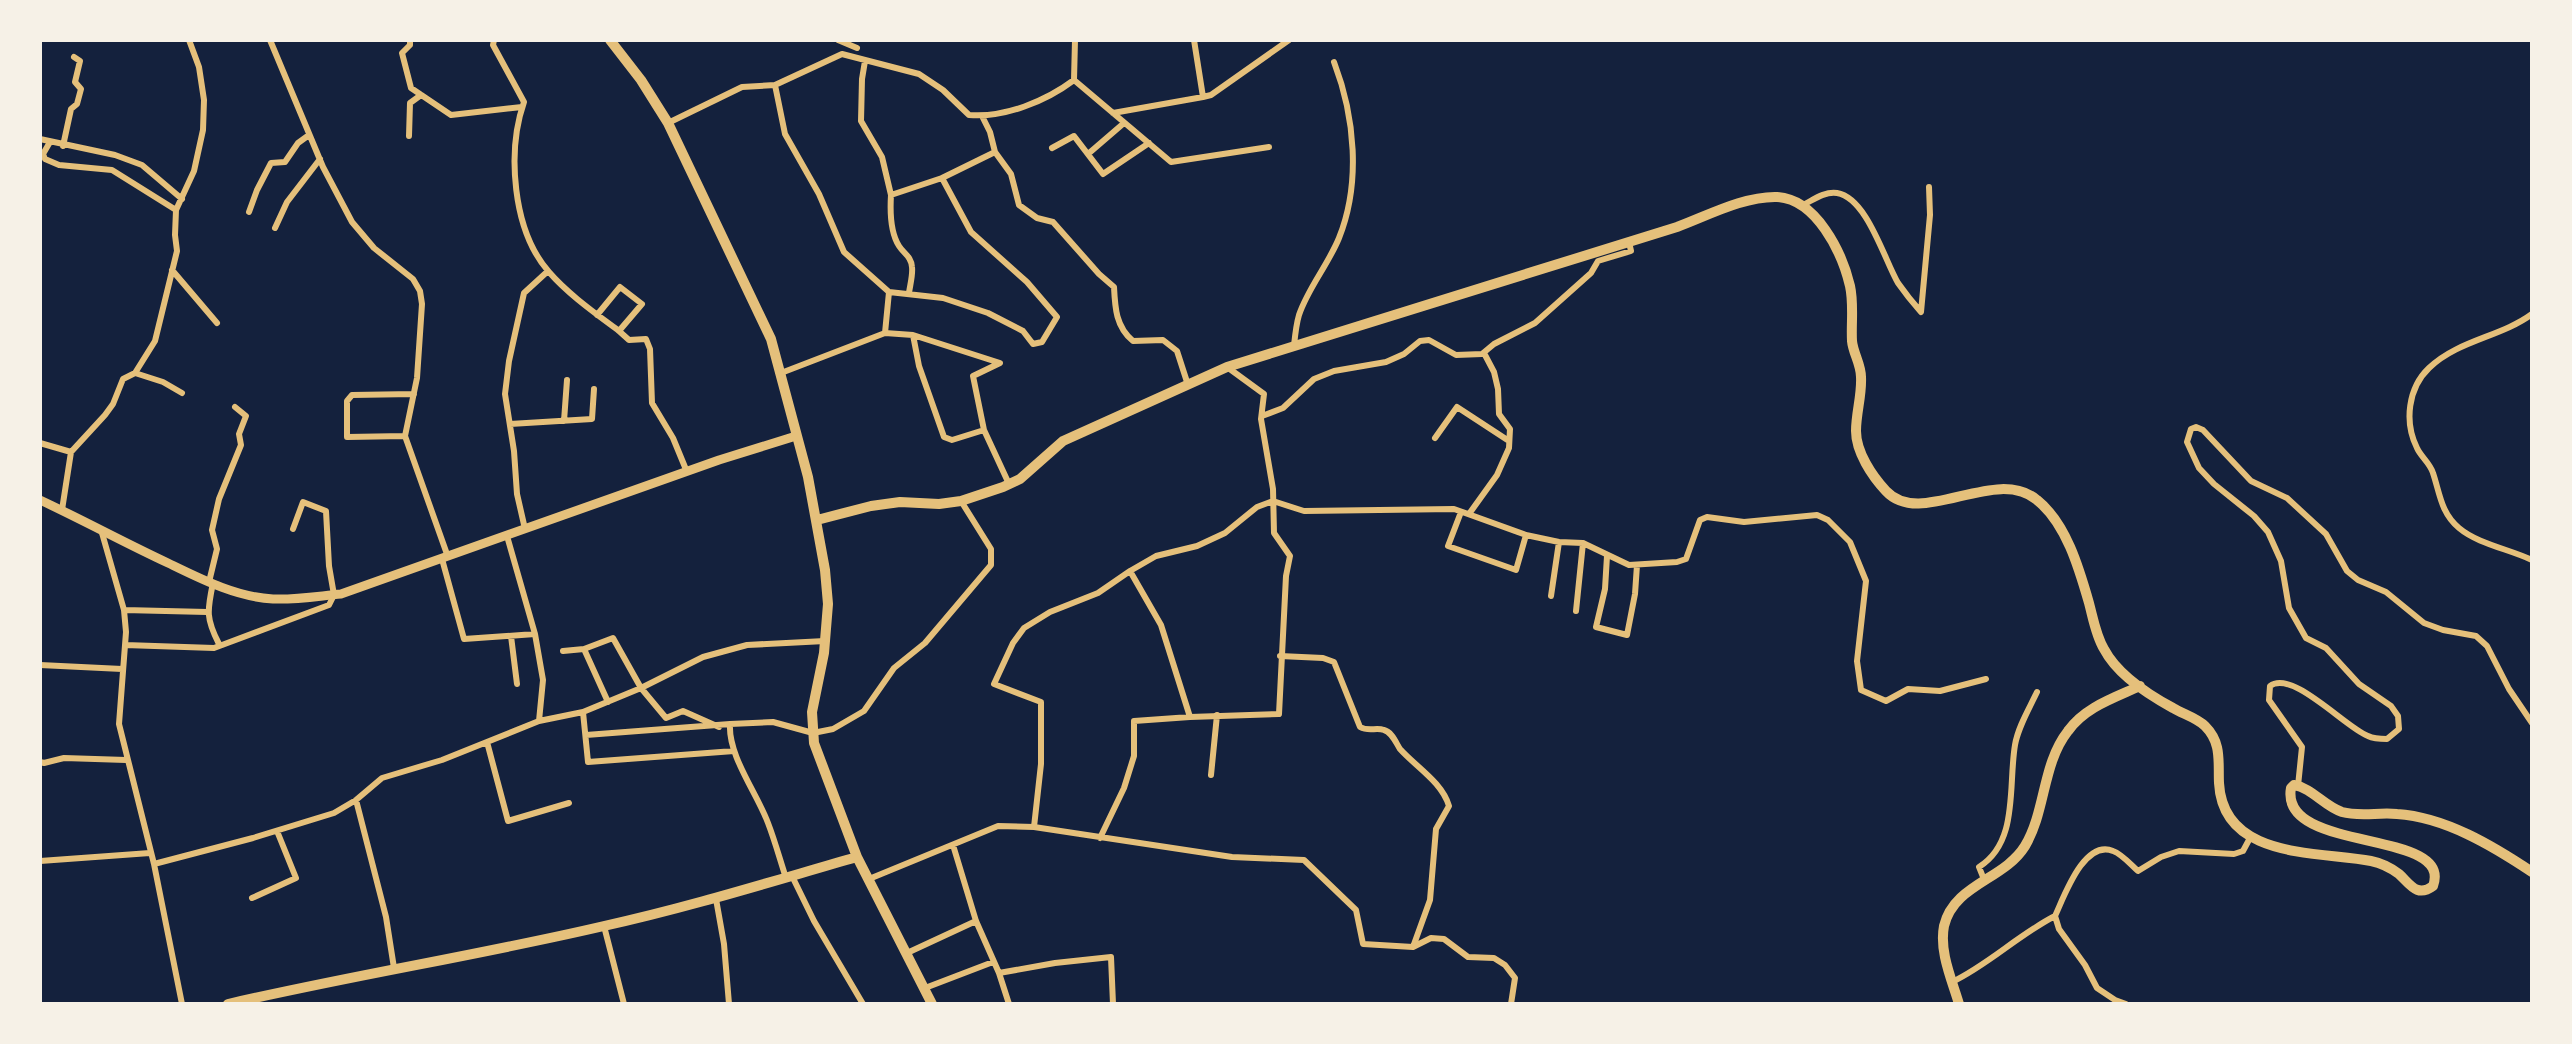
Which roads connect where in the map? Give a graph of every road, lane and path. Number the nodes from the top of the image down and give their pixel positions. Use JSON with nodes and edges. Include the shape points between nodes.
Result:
{"nodes":[{"id":1,"x":189,"y":40,"type":"edge"},
{"id":2,"x":270,"y":40,"type":"edge"},
{"id":3,"x":410,"y":40,"type":"edge"},
{"id":4,"x":494,"y":40,"type":"edge"},
{"id":5,"x":610,"y":40,"type":"edge"},
{"id":6,"x":838,"y":40,"type":"edge"},
{"id":7,"x":862,"y":40,"type":"edge"},
{"id":8,"x":1075,"y":40,"type":"edge"},
{"id":9,"x":1194,"y":40,"type":"edge"},
{"id":10,"x":1289,"y":40,"type":"edge"},
{"id":11,"x":857,"y":48,"type":"junction"},
{"id":12,"x":852,"y":56,"type":"junction"},
{"id":13,"x":74,"y":57,"type":"dead end"},
{"id":14,"x":865,"y":61,"type":"junction"},
{"id":15,"x":1334,"y":62,"type":"dead end"},
{"id":16,"x":1074,"y":80,"type":"junction"},
{"id":17,"x":775,"y":85,"type":"junction"},
{"id":18,"x":421,"y":95,"type":"junction"},
{"id":19,"x":1203,"y":97,"type":"junction"},
{"id":20,"x":522,"y":107,"type":"junction"},
{"id":21,"x":1113,"y":113,"type":"junction"},
{"id":22,"x":982,"y":116,"type":"junction"},
{"id":23,"x":668,"y":123,"type":"junction"},
{"id":24,"x":1124,"y":123,"type":"junction"},
{"id":25,"x":309,"y":135,"type":"junction"},
{"id":26,"x":409,"y":136,"type":"dead end"},
{"id":27,"x":40,"y":139,"type":"edge"},
{"id":28,"x":50,"y":142,"type":"junction"},
{"id":29,"x":1149,"y":143,"type":"junction"},
{"id":30,"x":63,"y":146,"type":"junction"},
{"id":31,"x":1269,"y":147,"type":"dead end"},
{"id":32,"x":1052,"y":148,"type":"dead end"},
{"id":33,"x":995,"y":152,"type":"junction"},
{"id":34,"x":1088,"y":154,"type":"junction"},
{"id":35,"x":320,"y":159,"type":"junction"},
{"id":36,"x":942,"y":178,"type":"junction"},
{"id":37,"x":1929,"y":187,"type":"dead end"},
{"id":38,"x":891,"y":195,"type":"junction"},
{"id":39,"x":182,"y":199,"type":"junction"},
{"id":40,"x":1803,"y":205,"type":"junction"},
{"id":41,"x":176,"y":210,"type":"junction"},
{"id":42,"x":249,"y":212,"type":"dead end"},
{"id":43,"x":275,"y":228,"type":"dead end"},
{"id":44,"x":1629,"y":242,"type":"junction"},
{"id":45,"x":172,"y":270,"type":"junction"},
{"id":46,"x":548,"y":271,"type":"junction"},
{"id":47,"x":889,"y":292,"type":"junction"},
{"id":48,"x":909,"y":293,"type":"junction"},
{"id":49,"x":2532,"y":314,"type":"edge"},
{"id":50,"x":597,"y":315,"type":"junction"},
{"id":51,"x":217,"y":323,"type":"dead end"},
{"id":52,"x":619,"y":331,"type":"junction"},
{"id":53,"x":885,"y":333,"type":"junction"},
{"id":54,"x":913,"y":335,"type":"junction"},
{"id":55,"x":1294,"y":346,"type":"junction"},
{"id":56,"x":1484,"y":353,"type":"junction"},
{"id":57,"x":1227,"y":367,"type":"junction"},
{"id":58,"x":135,"y":373,"type":"junction"},
{"id":59,"x":781,"y":373,"type":"junction"},
{"id":60,"x":567,"y":380,"type":"dead end"},
{"id":61,"x":1188,"y":385,"type":"junction"},
{"id":62,"x":594,"y":389,"type":"dead end"},
{"id":63,"x":182,"y":393,"type":"dead end"},
{"id":64,"x":414,"y":394,"type":"junction"},
{"id":65,"x":235,"y":407,"type":"dead end"},
{"id":66,"x":1262,"y":416,"type":"junction"},
{"id":67,"x":564,"y":421,"type":"junction"},
{"id":68,"x":510,"y":424,"type":"junction"},
{"id":69,"x":984,"y":430,"type":"junction"},
{"id":70,"x":405,"y":436,"type":"junction"},
{"id":71,"x":796,"y":436,"type":"junction"},
{"id":72,"x":1435,"y":438,"type":"dead end"},
{"id":73,"x":1509,"y":441,"type":"junction"},
{"id":74,"x":40,"y":443,"type":"edge"},
{"id":75,"x":71,"y":452,"type":"junction"},
{"id":76,"x":687,"y":472,"type":"junction"},
{"id":77,"x":1009,"y":484,"type":"junction"},
{"id":78,"x":40,"y":500,"type":"edge"},
{"id":79,"x":961,"y":501,"type":"junction"},
{"id":80,"x":1273,"y":501,"type":"junction"},
{"id":81,"x":62,"y":510,"type":"junction"},
{"id":82,"x":1461,"y":512,"type":"junction"},
{"id":83,"x":1469,"y":514,"type":"junction"},
{"id":84,"x":817,"y":520,"type":"junction"},
{"id":85,"x":293,"y":529,"type":"dead end"},
{"id":86,"x":525,"y":529,"type":"junction"},
{"id":87,"x":102,"y":533,"type":"junction"},
{"id":88,"x":1526,"y":535,"type":"junction"},
{"id":89,"x":507,"y":536,"type":"junction"},
{"id":90,"x":1559,"y":542,"type":"junction"},
{"id":91,"x":1583,"y":543,"type":"junction"},
{"id":92,"x":1607,"y":556,"type":"junction"},
{"id":93,"x":445,"y":558,"type":"junction"},
{"id":94,"x":2532,"y":560,"type":"edge"},
{"id":95,"x":1637,"y":565,"type":"junction"},
{"id":96,"x":1130,"y":571,"type":"junction"},
{"id":97,"x":211,"y":583,"type":"junction"},
{"id":98,"x":334,"y":595,"type":"junction"},
{"id":99,"x":1551,"y":596,"type":"dead end"},
{"id":100,"x":124,"y":610,"type":"junction"},
{"id":101,"x":1576,"y":611,"type":"dead end"},
{"id":102,"x":207,"y":612,"type":"junction"},
{"id":103,"x":535,"y":634,"type":"junction"},
{"id":104,"x":511,"y":636,"type":"junction"},
{"id":105,"x":825,"y":641,"type":"junction"},
{"id":106,"x":219,"y":644,"type":"junction"},
{"id":107,"x":125,"y":645,"type":"junction"},
{"id":108,"x":584,"y":649,"type":"junction"},
{"id":109,"x":563,"y":651,"type":"dead end"},
{"id":110,"x":1280,"y":656,"type":"junction"},
{"id":111,"x":40,"y":665,"type":"edge"},
{"id":112,"x":122,"y":669,"type":"junction"},
{"id":113,"x":1986,"y":679,"type":"dead end"},
{"id":114,"x":517,"y":684,"type":"dead end"},
{"id":115,"x":2140,"y":686,"type":"junction"},
{"id":116,"x":641,"y":688,"type":"junction"},
{"id":117,"x":2037,"y":692,"type":"dead end"},
{"id":118,"x":608,"y":702,"type":"junction"},
{"id":119,"x":583,"y":712,"type":"junction"},
{"id":120,"x":1217,"y":715,"type":"junction"},
{"id":121,"x":1190,"y":717,"type":"junction"},
{"id":122,"x":539,"y":721,"type":"junction"},
{"id":123,"x":2532,"y":723,"type":"edge"},
{"id":124,"x":730,"y":724,"type":"junction"},
{"id":125,"x":719,"y":727,"type":"junction"},
{"id":126,"x":813,"y":733,"type":"junction"},
{"id":127,"x":586,"y":735,"type":"junction"},
{"id":128,"x":487,"y":742,"type":"junction"},
{"id":129,"x":734,"y":751,"type":"junction"},
{"id":130,"x":126,"y":760,"type":"junction"},
{"id":131,"x":40,"y":762,"type":"edge"},
{"id":132,"x":1211,"y":775,"type":"dead end"},
{"id":133,"x":2298,"y":786,"type":"junction"},
{"id":134,"x":356,"y":800,"type":"junction"},
{"id":135,"x":569,"y":803,"type":"dead end"},
{"id":136,"x":1034,"y":827,"type":"junction"},
{"id":137,"x":277,"y":831,"type":"junction"},
{"id":138,"x":1100,"y":838,"type":"junction"},
{"id":139,"x":2250,"y":838,"type":"junction"},
{"id":140,"x":953,"y":845,"type":"junction"},
{"id":141,"x":150,"y":853,"type":"junction"},
{"id":142,"x":857,"y":857,"type":"junction"},
{"id":143,"x":40,"y":861,"type":"edge"},
{"id":144,"x":154,"y":864,"type":"junction"},
{"id":145,"x":2532,"y":872,"type":"edge"},
{"id":146,"x":789,"y":877,"type":"junction"},
{"id":147,"x":869,"y":879,"type":"junction"},
{"id":148,"x":1985,"y":882,"type":"junction"},
{"id":149,"x":252,"y":898,"type":"dead end"},
{"id":150,"x":716,"y":899,"type":"junction"},
{"id":151,"x":2055,"y":916,"type":"junction"},
{"id":152,"x":976,"y":921,"type":"junction"},
{"id":153,"x":604,"y":926,"type":"junction"},
{"id":154,"x":1413,"y":947,"type":"junction"},
{"id":155,"x":907,"y":953,"type":"junction"},
{"id":156,"x":993,"y":962,"type":"junction"},
{"id":157,"x":394,"y":968,"type":"junction"},
{"id":158,"x":999,"y":973,"type":"junction"},
{"id":159,"x":1952,"y":982,"type":"junction"},
{"id":160,"x":925,"y":988,"type":"junction"},
{"id":161,"x":182,"y":1004,"type":"edge"},
{"id":162,"x":228,"y":1004,"type":"edge"},
{"id":163,"x":624,"y":1004,"type":"edge"},
{"id":164,"x":729,"y":1004,"type":"edge"},
{"id":165,"x":863,"y":1004,"type":"edge"},
{"id":166,"x":932,"y":1004,"type":"edge"},
{"id":167,"x":1009,"y":1004,"type":"edge"},
{"id":168,"x":1113,"y":1004,"type":"edge"},
{"id":169,"x":1511,"y":1004,"type":"edge"},
{"id":170,"x":1959,"y":1004,"type":"edge"},
{"id":171,"x":2126,"y":1004,"type":"edge"}],
"edges":[{"from":1,"to":39,"type":"street","via":[[199,67],[204,115],[194,171]]},
{"from":2,"to":25,"type":"street"},
{"from":3,"to":18,"type":"street","via":[[402,53],[404,64],[411,88]]},
{"from":4,"to":20,"type":"street"},
{"from":5,"to":23,"type":"main road"},
{"from":6,"to":11,"type":"street"},
{"from":7,"to":11,"type":"street"},
{"from":8,"to":16,"type":"street"},
{"from":9,"to":19,"type":"street"},
{"from":10,"to":19,"type":"street"},
{"from":11,"to":12,"type":"street"},
{"from":12,"to":14,"type":"street"},
{"from":12,"to":17,"type":"street","via":[[842,54]]},
{"from":13,"to":30,"type":"street","via":[[80,61],[75,82],[81,89]]},
{"from":14,"to":22,"type":"street","via":[[919,74],[969,115]]},
{"from":14,"to":38,"type":"street","via":[[861,121],[882,157]]},
{"from":15,"to":55,"type":"street","via":[[1346,93],[1352,139],[1351,200],[1339,239],[1298,316]]},
{"from":16,"to":21,"type":"street"},
{"from":16,"to":22,"type":"street","via":[[1006,113]]},
{"from":17,"to":23,"type":"street","via":[[742,87]]},
{"from":17,"to":47,"type":"street","via":[[785,134],[844,252]]},
{"from":18,"to":20,"type":"street","via":[[451,115]]},
{"from":18,"to":26,"type":"street","via":[[410,103]]},
{"from":19,"to":21,"type":"street"},
{"from":20,"to":46,"type":"street","via":[[515,190],[531,241]]},
{"from":21,"to":24,"type":"street"},
{"from":22,"to":33,"type":"street"},
{"from":23,"to":59,"type":"main road","via":[[771,339]]},
{"from":24,"to":29,"type":"street"},
{"from":24,"to":34,"type":"street"},
{"from":25,"to":35,"type":"street"},
{"from":25,"to":42,"type":"street","via":[[285,162],[271,163]]},
{"from":27,"to":28,"type":"street"},
{"from":28,"to":30,"type":"street"},
{"from":28,"to":41,"type":"street","via":[[45,159],[112,170]]},
{"from":29,"to":31,"type":"street","via":[[1171,162]]},
{"from":29,"to":34,"type":"street","via":[[1103,174]]},
{"from":30,"to":39,"type":"street","via":[[142,165]]},
{"from":32,"to":34,"type":"street","via":[[1074,136]]},
{"from":33,"to":36,"type":"street"},
{"from":33,"to":61,"type":"street","via":[[1011,174],[1019,205],[1053,222],[1114,287],[1115,314],[1125,334],[1133,341],[1163,340],[1177,351]]},
{"from":35,"to":43,"type":"street","via":[[287,202]]},
{"from":35,"to":64,"type":"street","via":[[352,222],[420,291]]},
{"from":36,"to":38,"type":"street"},
{"from":36,"to":48,"type":"street","via":[[971,232],[1057,317],[1042,342],[1033,344],[1023,331],[988,313]]},
{"from":37,"to":40,"type":"street","via":[[1921,312],[1899,283],[1863,211],[1852,201],[1839,193],[1825,194]]},
{"from":38,"to":48,"type":"street","via":[[896,238],[910,257]]},
{"from":39,"to":41,"type":"street"},
{"from":40,"to":44,"type":"main road","via":[[1777,197],[1757,200]]},
{"from":40,"to":115,"type":"main road","via":[[1824,228],[1850,287],[1852,344],[1862,379],[1857,441],[1876,477],[1895,499],[1914,502],[1946,501],[1992,488],[2013,488],[2039,501],[2058,524],[2075,562],[2104,650]]},
{"from":41,"to":45,"type":"street"},
{"from":44,"to":55,"type":"main road"},
{"from":44,"to":56,"type":"street","via":[[1631,251],[1598,261],[1535,323]]},
{"from":45,"to":51,"type":"street"},
{"from":45,"to":58,"type":"street","via":[[155,341]]},
{"from":46,"to":50,"type":"street"},
{"from":46,"to":68,"type":"street","via":[[524,293],[507,372]]},
{"from":47,"to":48,"type":"street"},
{"from":47,"to":53,"type":"street"},
{"from":49,"to":94,"type":"street","via":[[2431,365],[2411,398],[2410,425],[2453,522]]},
{"from":50,"to":52,"type":"street"},
{"from":50,"to":52,"type":"street","via":[[620,287],[642,304]]},
{"from":52,"to":76,"type":"street","via":[[629,340],[646,339],[652,403]]},
{"from":53,"to":54,"type":"street"},
{"from":53,"to":59,"type":"street"},
{"from":54,"to":69,"type":"street","via":[[944,437],[952,440]]},
{"from":54,"to":69,"type":"street","via":[[1000,363],[973,376]]},
{"from":55,"to":57,"type":"main road"},
{"from":56,"to":66,"type":"street","via":[[1456,355],[1429,340],[1420,341],[1386,362],[1314,379],[1283,408]]},
{"from":56,"to":73,"type":"street","via":[[1494,372],[1499,414],[1510,429]]},
{"from":57,"to":61,"type":"main road"},
{"from":57,"to":66,"type":"street","via":[[1264,394]]},
{"from":58,"to":63,"type":"street"},
{"from":58,"to":75,"type":"street","via":[[123,379],[113,404]]},
{"from":59,"to":71,"type":"main road"},
{"from":60,"to":67,"type":"street"},
{"from":61,"to":77,"type":"main road","via":[[1063,441]]},
{"from":62,"to":67,"type":"street","via":[[592,419]]},
{"from":64,"to":70,"type":"street"},
{"from":64,"to":70,"type":"street","via":[[352,395],[347,401],[347,437]]},
{"from":65,"to":97,"type":"street","via":[[246,416],[212,530],[217,549]]},
{"from":66,"to":80,"type":"street"},
{"from":67,"to":68,"type":"street"},
{"from":68,"to":86,"type":"street"},
{"from":69,"to":77,"type":"street"},
{"from":70,"to":93,"type":"street"},
{"from":71,"to":76,"type":"main road"},
{"from":71,"to":84,"type":"main road"},
{"from":72,"to":73,"type":"street","via":[[1457,407]]},
{"from":73,"to":83,"type":"street","via":[[1497,475]]},
{"from":74,"to":75,"type":"street"},
{"from":75,"to":81,"type":"street"},
{"from":76,"to":86,"type":"main road"},
{"from":77,"to":79,"type":"main road"},
{"from":78,"to":81,"type":"main road"},
{"from":79,"to":84,"type":"main road","via":[[900,502]]},
{"from":79,"to":126,"type":"street","via":[[991,549],[985,575],[925,643],[894,668],[864,711],[833,729]]},
{"from":80,"to":82,"type":"street","via":[[1304,511]]},
{"from":80,"to":96,"type":"street","via":[[1225,533],[1156,556]]},
{"from":80,"to":110,"type":"street","via":[[1274,533],[1290,556]]},
{"from":81,"to":87,"type":"main road"},
{"from":82,"to":83,"type":"street"},
{"from":82,"to":88,"type":"street","via":[[1448,546],[1516,570]]},
{"from":83,"to":88,"type":"street"},
{"from":84,"to":105,"type":"main road","via":[[828,604]]},
{"from":85,"to":98,"type":"street","via":[[303,502],[326,511]]},
{"from":86,"to":89,"type":"main road"},
{"from":87,"to":97,"type":"main road"},
{"from":87,"to":100,"type":"street"},
{"from":88,"to":90,"type":"street"},
{"from":89,"to":93,"type":"main road"},
{"from":89,"to":103,"type":"street"},
{"from":90,"to":91,"type":"street"},
{"from":90,"to":99,"type":"street"},
{"from":91,"to":92,"type":"street"},
{"from":91,"to":101,"type":"street"},
{"from":92,"to":95,"type":"street"},
{"from":92,"to":95,"type":"street","via":[[1596,627],[1627,635]]},
{"from":93,"to":98,"type":"main road"},
{"from":93,"to":104,"type":"street","via":[[464,639]]},
{"from":95,"to":113,"type":"street","via":[[1686,559],[1700,520],[1707,517],[1744,522],[1817,515],[1850,542],[1866,581],[1857,661],[1861,690],[1886,701],[1908,689],[1940,691]]},
{"from":96,"to":121,"type":"street","via":[[1161,625]]},
{"from":96,"to":136,"type":"street","via":[[1098,593],[1024,628],[994,684],[1041,702]]},
{"from":97,"to":98,"type":"main road","via":[[272,599]]},
{"from":97,"to":102,"type":"street"},
{"from":98,"to":106,"type":"street","via":[[329,605]]},
{"from":100,"to":102,"type":"street"},
{"from":100,"to":107,"type":"street"},
{"from":102,"to":106,"type":"street"},
{"from":103,"to":104,"type":"street"},
{"from":103,"to":122,"type":"street","via":[[543,680]]},
{"from":104,"to":114,"type":"street"},
{"from":105,"to":116,"type":"street","via":[[747,645],[703,657]]},
{"from":105,"to":126,"type":"main road"},
{"from":106,"to":107,"type":"street"},
{"from":107,"to":112,"type":"street"},
{"from":108,"to":109,"type":"street"},
{"from":108,"to":116,"type":"street","via":[[613,638]]},
{"from":108,"to":118,"type":"street"},
{"from":110,"to":120,"type":"street","via":[[1279,714]]},
{"from":110,"to":154,"type":"street","via":[[1334,662],[1360,727],[1384,729],[1444,793],[1449,806],[1436,829],[1430,900]]},
{"from":111,"to":112,"type":"street"},
{"from":112,"to":130,"type":"street","via":[[119,724]]},
{"from":115,"to":139,"type":"main road","via":[[2212,734],[2218,746],[2222,808]]},
{"from":115,"to":148,"type":"main road","via":[[2096,706],[2066,732],[2025,846]]},
{"from":116,"to":118,"type":"street"},
{"from":116,"to":125,"type":"street","via":[[666,718],[683,711]]},
{"from":117,"to":148,"type":"street","via":[[2015,742],[2001,847],[1979,867]]},
{"from":118,"to":119,"type":"street"},
{"from":119,"to":122,"type":"street"},
{"from":119,"to":127,"type":"street"},
{"from":120,"to":121,"type":"street"},
{"from":120,"to":132,"type":"street"},
{"from":121,"to":138,"type":"street","via":[[1134,721],[1134,756]]},
{"from":122,"to":128,"type":"street"},
{"from":123,"to":133,"type":"street","via":[[2476,636],[2424,623],[2386,592],[2358,580],[2326,534],[2287,498],[2251,481],[2196,427],[2187,442],[2199,468],[2268,532],[2281,561],[2289,608],[2301,631],[2398,716],[2399,729],[2387,739],[2370,738],[2299,688],[2274,682],[2269,700],[2302,747]]},
{"from":124,"to":125,"type":"street"},
{"from":124,"to":126,"type":"street","via":[[773,722]]},
{"from":124,"to":129,"type":"street"},
{"from":125,"to":127,"type":"street"},
{"from":126,"to":142,"type":"main road"},
{"from":127,"to":129,"type":"street","via":[[588,762]]},
{"from":128,"to":134,"type":"street","via":[[382,778]]},
{"from":128,"to":135,"type":"street","via":[[508,821]]},
{"from":129,"to":146,"type":"street"},
{"from":130,"to":131,"type":"street"},
{"from":130,"to":141,"type":"street"},
{"from":133,"to":139,"type":"main road","via":[[2289,795],[2292,808],[2350,839],[2399,847],[2433,869],[2433,886],[2426,891],[2411,889],[2399,874],[2373,862]]},
{"from":133,"to":145,"type":"main road","via":[[2344,813],[2397,814],[2448,826]]},
{"from":134,"to":137,"type":"street","via":[[334,813]]},
{"from":134,"to":157,"type":"street"},
{"from":136,"to":138,"type":"street"},
{"from":136,"to":140,"type":"street","via":[[998,826]]},
{"from":137,"to":144,"type":"street"},
{"from":137,"to":149,"type":"street","via":[[296,878]]},
{"from":138,"to":154,"type":"street","via":[[1232,857],[1304,860],[1356,910],[1363,944]]},
{"from":139,"to":151,"type":"street","via":[[2243,851],[2234,854],[2179,851],[2138,871],[2113,850],[2099,851],[2079,867]]},
{"from":140,"to":147,"type":"street"},
{"from":140,"to":152,"type":"street"},
{"from":141,"to":143,"type":"street"},
{"from":141,"to":144,"type":"street"},
{"from":142,"to":146,"type":"main road"},
{"from":142,"to":147,"type":"main road"},
{"from":144,"to":161,"type":"street"},
{"from":146,"to":150,"type":"main road"},
{"from":146,"to":165,"type":"street"},
{"from":147,"to":155,"type":"main road"},
{"from":148,"to":159,"type":"main road","via":[[1962,895],[1944,927]]},
{"from":150,"to":153,"type":"main road"},
{"from":150,"to":164,"type":"street"},
{"from":151,"to":159,"type":"street"},
{"from":151,"to":171,"type":"street","via":[[2097,988]]},
{"from":152,"to":155,"type":"street"},
{"from":152,"to":156,"type":"street"},
{"from":153,"to":157,"type":"main road"},
{"from":153,"to":163,"type":"street"},
{"from":154,"to":169,"type":"street","via":[[1431,938],[1444,939],[1468,957],[1494,958],[1515,978]]},
{"from":155,"to":160,"type":"main road"},
{"from":156,"to":158,"type":"street"},
{"from":156,"to":160,"type":"street"},
{"from":157,"to":162,"type":"main road"},
{"from":158,"to":167,"type":"street"},
{"from":158,"to":168,"type":"street","via":[[1111,957]]},
{"from":159,"to":170,"type":"main road"},
{"from":160,"to":166,"type":"main road"}]}
